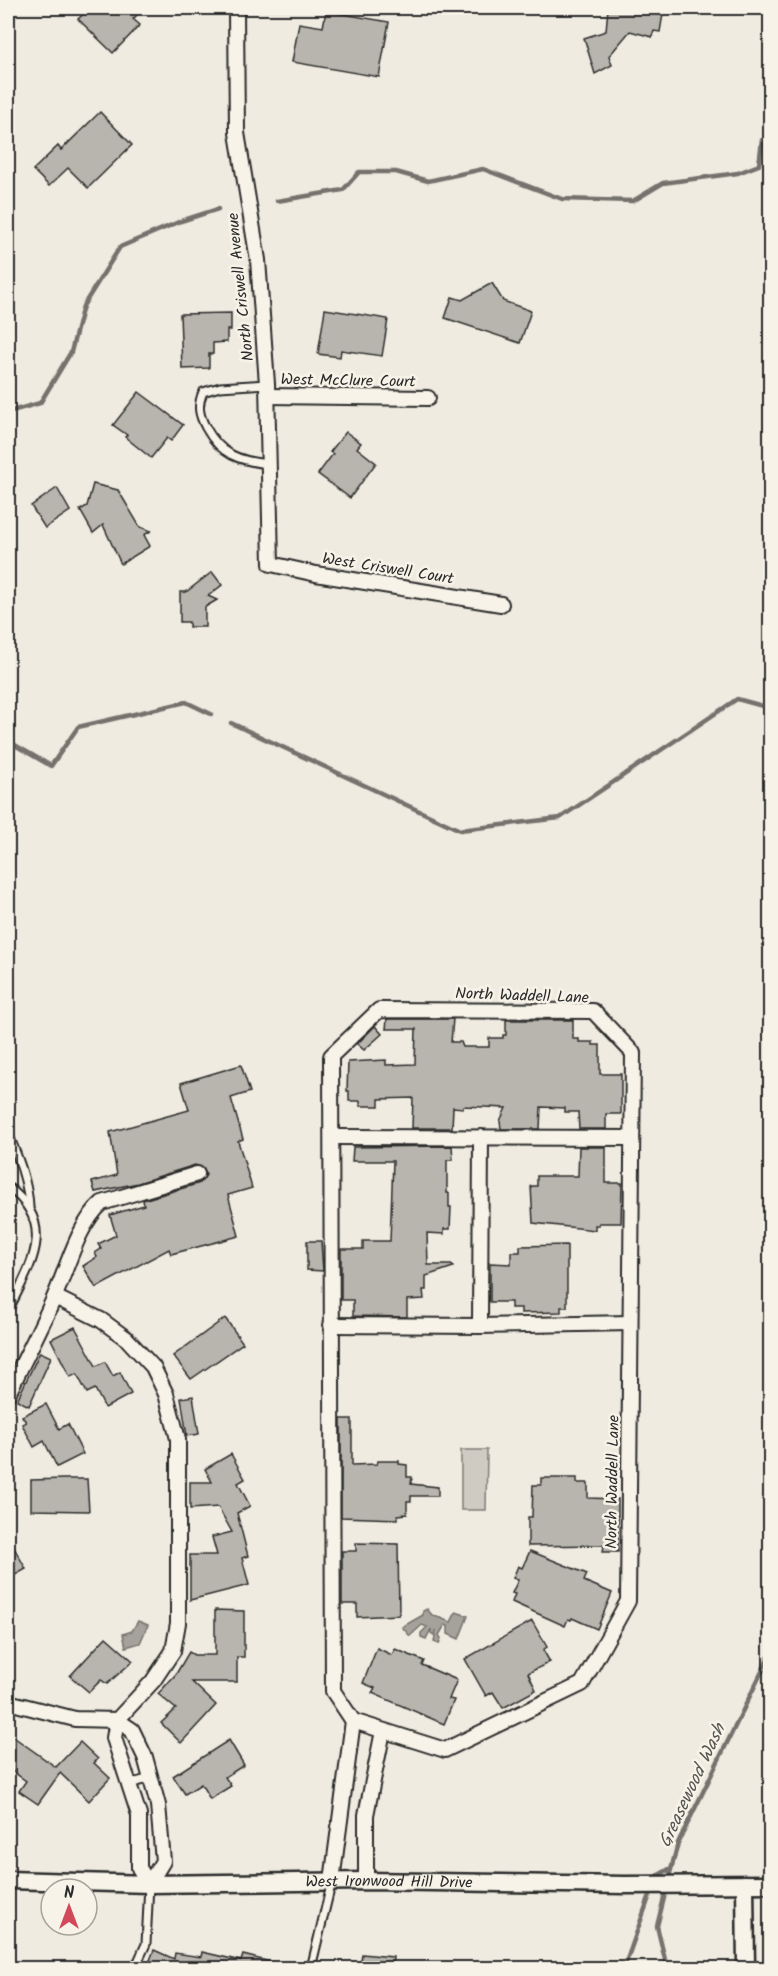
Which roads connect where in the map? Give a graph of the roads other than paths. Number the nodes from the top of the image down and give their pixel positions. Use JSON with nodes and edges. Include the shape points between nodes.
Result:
{"nodes":[{"id":1,"x":236,"y":8,"type":"edge"},
{"id":2,"x":267,"y":390,"type":"junction"},
{"id":3,"x":428,"y":398,"type":"dead end"},
{"id":4,"x":269,"y":464,"type":"junction"},
{"id":5,"x":271,"y":564,"type":"joint"},
{"id":6,"x":501,"y":604,"type":"dead end"},
{"id":7,"x":8,"y":1133,"type":"edge"},
{"id":8,"x":332,"y":1137,"type":"junction"},
{"id":9,"x":481,"y":1137,"type":"junction"},
{"id":10,"x":632,"y":1138,"type":"junction"},
{"id":11,"x":197,"y":1174,"type":"dead end"},
{"id":12,"x":8,"y":1187,"type":"edge"},
{"id":13,"x":29,"y":1208,"type":"junction"},
{"id":14,"x":55,"y":1297,"type":"junction"},
{"id":15,"x":8,"y":1311,"type":"edge"},
{"id":16,"x":630,"y":1323,"type":"junction"},
{"id":17,"x":331,"y":1325,"type":"junction"},
{"id":18,"x":480,"y":1326,"type":"junction"},
{"id":19,"x":8,"y":1394,"type":"edge"},
{"id":20,"x":8,"y":1702,"type":"edge"},
{"id":21,"x":121,"y":1715,"type":"junction"},
{"id":22,"x":353,"y":1721,"type":"junction"},
{"id":23,"x":383,"y":1731,"type":"junction"},
{"id":24,"x":151,"y":1778,"type":"junction"},
{"id":25,"x":129,"y":1784,"type":"junction"},
{"id":26,"x":8,"y":1880,"type":"edge"},
{"id":27,"x":332,"y":1881,"type":"junction"},
{"id":28,"x":366,"y":1881,"type":"junction"},
{"id":29,"x":149,"y":1884,"type":"junction"},
{"id":30,"x":746,"y":1884,"type":"junction"},
{"id":31,"x":771,"y":1884,"type":"edge"},
{"id":32,"x":135,"y":1968,"type":"edge"},
{"id":33,"x":310,"y":1968,"type":"edge"},
{"id":34,"x":746,"y":1968,"type":"edge"}],
"edges":[{"from":1,"to":2,"type":"street","name":"North Criswell Avenue","via":[[237,133],[258,260]]},
{"from":2,"to":3,"type":"street","name":"West McClure Court"},
{"from":2,"to":4,"type":"street","name":"North Criswell Avenue"},
{"from":2,"to":4,"type":"lane","via":[[220,387],[203,392],[198,402],[199,416],[214,443],[247,462]]},
{"from":4,"to":5,"type":"street","name":"North Criswell Avenue"},
{"from":5,"to":6,"type":"street","name":"West Criswell Court"},
{"from":7,"to":13,"type":"lane"},
{"from":8,"to":9,"type":"street"},
{"from":8,"to":10,"type":"street","name":"North Waddell Lane","via":[[331,1056],[379,1010],[593,1011],[633,1053]]},
{"from":8,"to":17,"type":"street","name":"North Waddell Lane"},
{"from":9,"to":10,"type":"street"},
{"from":9,"to":18,"type":"street"},
{"from":10,"to":16,"type":"street","name":"North Waddell Lane"},
{"from":11,"to":14,"type":"street","via":[[102,1203],[95,1209],[72,1250]]},
{"from":12,"to":13,"type":"lane"},
{"from":13,"to":15,"type":"lane","via":[[35,1220],[36,1242]]},
{"from":14,"to":19,"type":"street"},
{"from":14,"to":21,"type":"street","via":[[101,1320],[127,1339],[153,1367],[166,1394],[178,1439],[178,1623],[173,1652],[153,1681]]},
{"from":16,"to":18,"type":"street"},
{"from":16,"to":23,"type":"street","name":"North Waddell Lane","via":[[628,1601],[582,1684],[445,1750]]},
{"from":17,"to":18,"type":"street"},
{"from":17,"to":22,"type":"street","name":"North Waddell Lane","via":[[333,1691]]},
{"from":20,"to":21,"type":"street","via":[[75,1719]]},
{"from":21,"to":24,"type":"street","via":[[145,1757]]},
{"from":21,"to":25,"type":"street","via":[[114,1738]]},
{"from":22,"to":23,"type":"street","name":"North Waddell Lane"},
{"from":22,"to":27,"type":"street"},
{"from":23,"to":28,"type":"street","via":[[366,1815]]},
{"from":24,"to":25,"type":"lane"},
{"from":24,"to":29,"type":"street","via":[[163,1861]]},
{"from":25,"to":29,"type":"street","via":[[139,1815],[139,1868]]},
{"from":26,"to":29,"type":"street","name":"West Ironwood Hill Drive"},
{"from":27,"to":28,"type":"street","name":"West Ironwood Hill Drive"},
{"from":27,"to":29,"type":"street","name":"West Ironwood Hill Drive"},
{"from":27,"to":33,"type":"lane"},
{"from":28,"to":30,"type":"street","name":"West Ironwood Hill Drive"},
{"from":29,"to":32,"type":"lane","via":[[146,1944]]},
{"from":30,"to":31,"type":"street","name":"West Ironwood Hill Drive"},
{"from":30,"to":34,"type":"street"}]}
